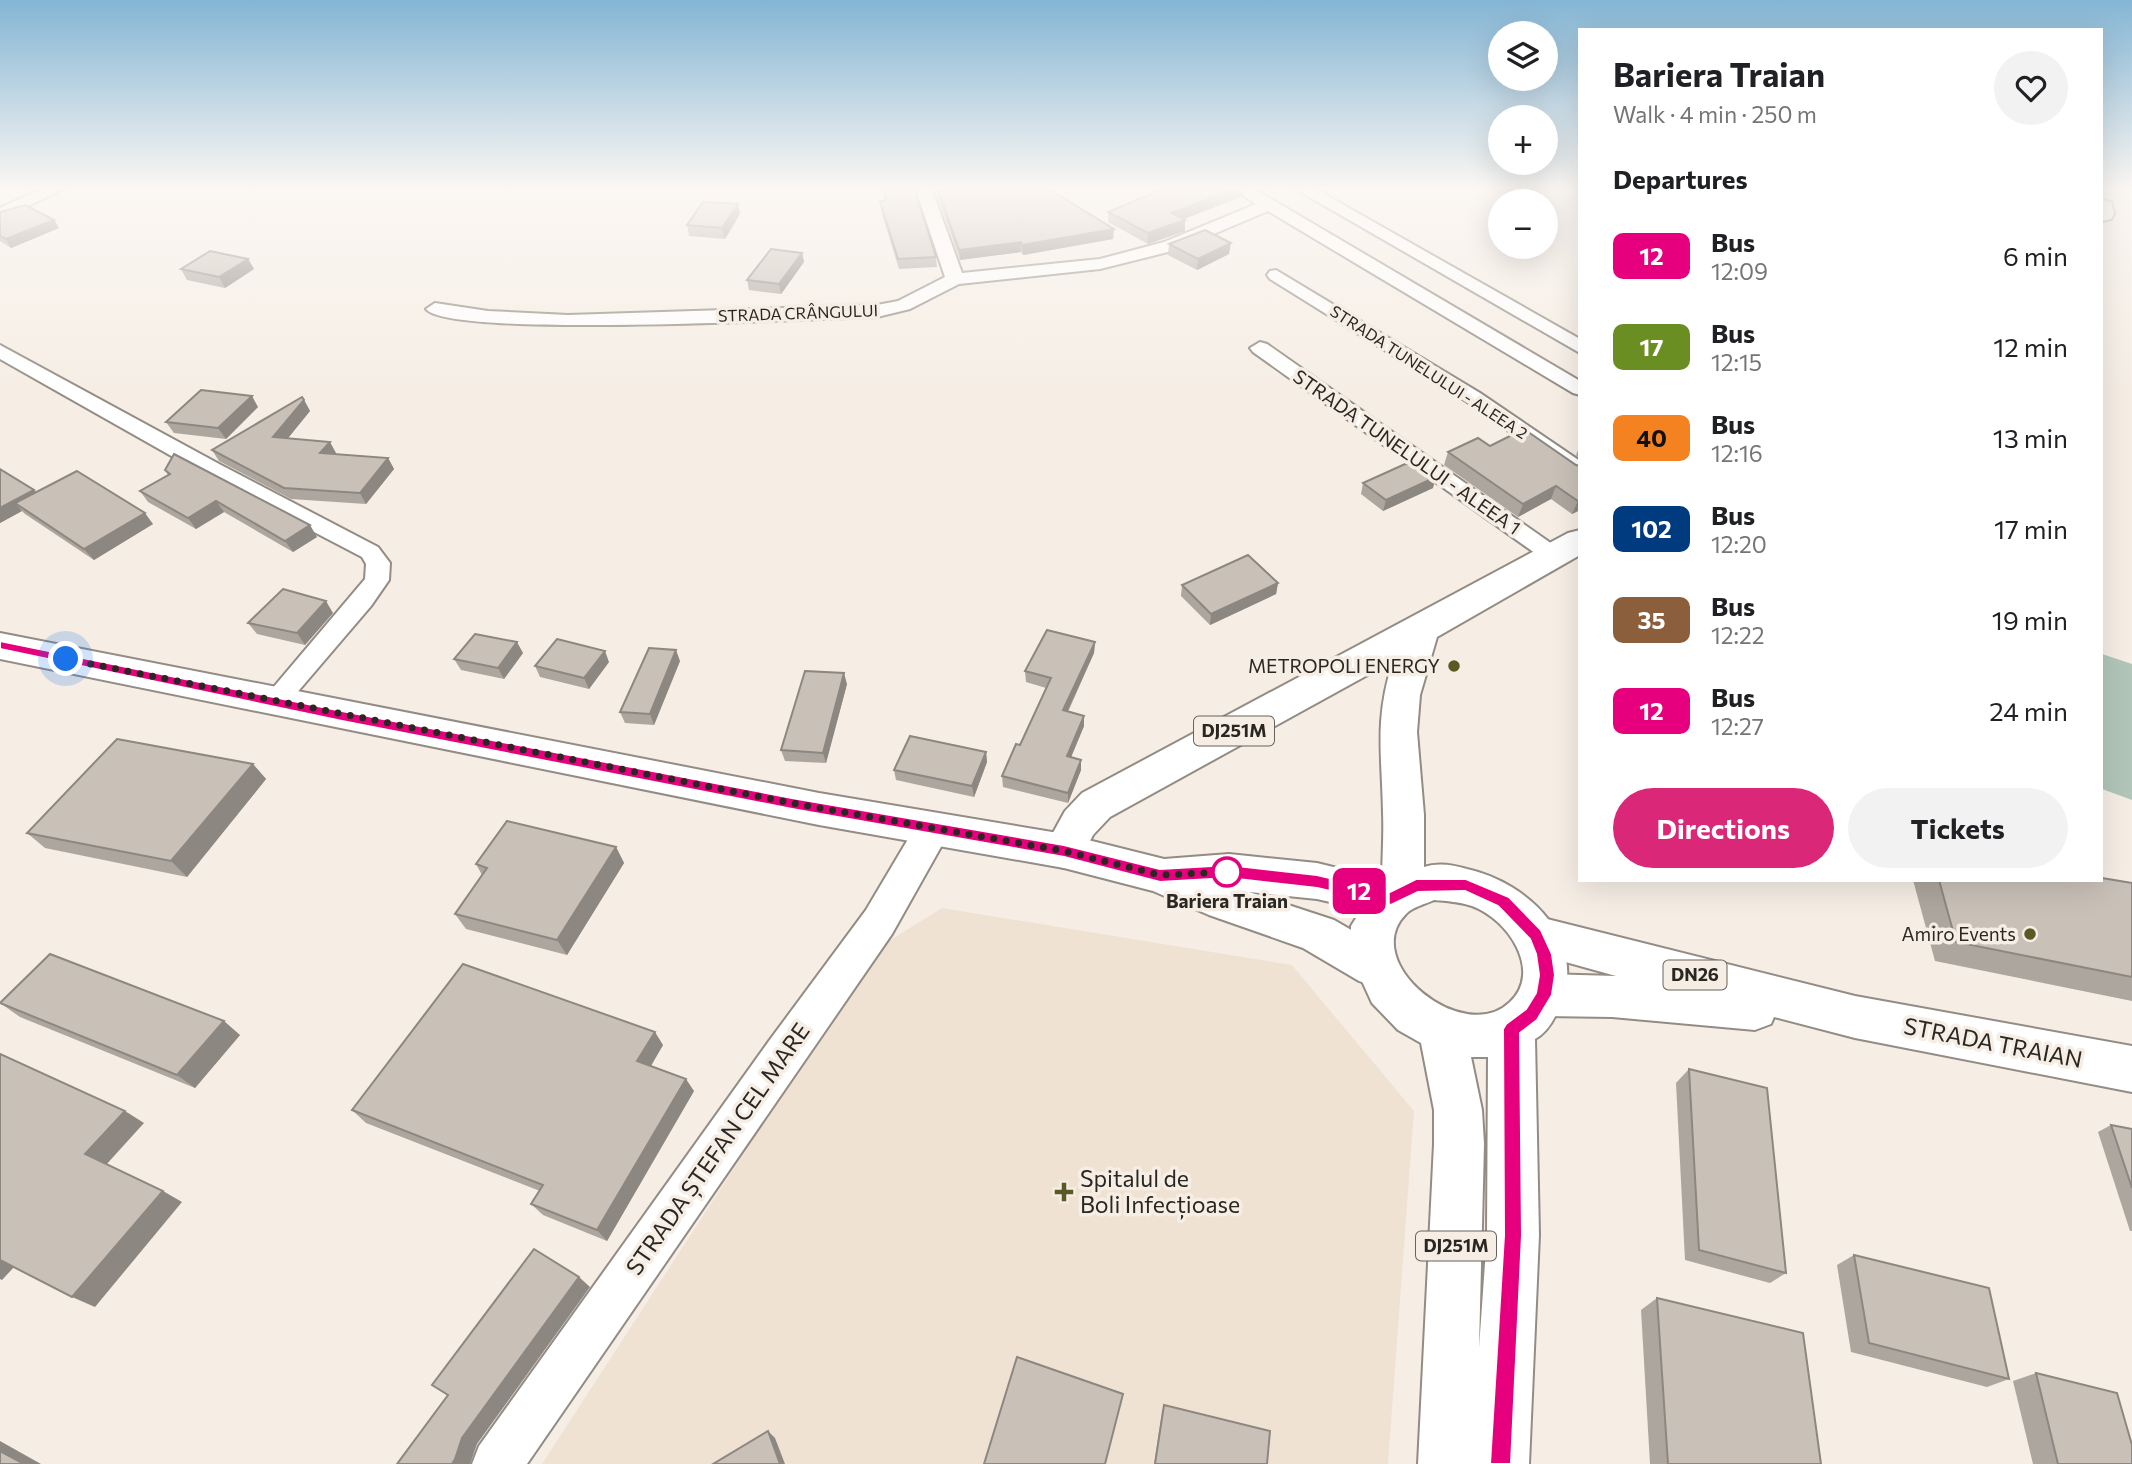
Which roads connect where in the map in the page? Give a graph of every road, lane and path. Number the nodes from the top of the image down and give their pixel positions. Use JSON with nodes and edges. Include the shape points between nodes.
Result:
{"nodes":[{"id":1,"x":947,"y":255,"type":"edge"},
{"id":2,"x":1134,"y":255,"type":"edge"},
{"id":3,"x":1355,"y":255,"type":"edge"},
{"id":4,"x":1419,"y":255,"type":"edge"},
{"id":5,"x":1276,"y":275,"type":"dead end"},
{"id":6,"x":955,"y":279,"type":"junction"},
{"id":7,"x":435,"y":309,"type":"dead end"},
{"id":8,"x":1578,"y":346,"type":"edge"},
{"id":9,"x":1260,"y":348,"type":"dead end"},
{"id":10,"x":0,"y":351,"type":"edge"},
{"id":11,"x":1578,"y":388,"type":"edge"},
{"id":12,"x":1578,"y":470,"type":"edge"},
{"id":13,"x":1567,"y":548,"type":"edge"},
{"id":14,"x":1421,"y":630,"type":"junction"},
{"id":15,"x":0,"y":646,"type":"edge"},
{"id":16,"x":274,"y":702,"type":"junction"},
{"id":17,"x":1404,"y":815,"type":"junction"},
{"id":18,"x":933,"y":829,"type":"junction"},
{"id":19,"x":1064,"y":851,"type":"junction"},
{"id":20,"x":1160,"y":875,"type":"junction"},
{"id":21,"x":1466,"y":885,"type":"junction"},
{"id":22,"x":1397,"y":895,"type":"junction"},
{"id":23,"x":1535,"y":934,"type":"junction"},
{"id":24,"x":1375,"y":967,"type":"junction"},
{"id":25,"x":1528,"y":1012,"type":"junction"},
{"id":26,"x":1855,"y":1017,"type":"junction"},
{"id":27,"x":1442,"y":1030,"type":"junction"},
{"id":28,"x":2132,"y":1069,"type":"edge"},
{"id":29,"x":497,"y":1464,"type":"edge"},
{"id":30,"x":1447,"y":1464,"type":"edge"},
{"id":31,"x":1500,"y":1464,"type":"edge"}],
"edges":[{"from":1,"to":6,"type":"street"},
{"from":2,"to":6,"type":"street","name":"STRADA CRÂNGULUI","via":[[1100,264]]},
{"from":3,"to":11,"type":"street"},
{"from":4,"to":8,"type":"street"},
{"from":5,"to":12,"type":"street","name":"STRADA TUNELULUI - ALEEA 2","via":[[1473,397]]},
{"from":6,"to":7,"type":"street","name":"STRADA CRÂNGULUI","via":[[904,305],[877,311],[568,321]]},
{"from":9,"to":13,"type":"street","name":"STRADA TUNELULUI - ALEEA 1"},
{"from":10,"to":16,"type":"street","via":[[370,552],[378,563],[377,580]]},
{"from":13,"to":14,"type":"main road","number":"DJ251M"},
{"from":14,"to":17,"type":"main road","via":[[1401,695],[1398,732]]},
{"from":14,"to":19,"type":"main road","number":"DJ251M","via":[[1096,805],[1079,823]]},
{"from":15,"to":16,"type":"main road","number":"DN26"},
{"from":16,"to":18,"type":"main road","number":"DN26"},
{"from":17,"to":21,"type":"main road"},
{"from":17,"to":22,"type":"main road"},
{"from":18,"to":19,"type":"main road","number":"DN26"},
{"from":18,"to":29,"type":"street","name":"STRADA ȘTEFAN CEL MARE","via":[[850,964]]},
{"from":19,"to":20,"type":"main road","number":"DN26"},
{"from":20,"to":22,"type":"main road","number":"DN26","via":[[1229,872]]},
{"from":20,"to":24,"type":"main road","number":"DN26","via":[[1318,934]]},
{"from":21,"to":22,"type":"main road","number":"DN26","via":[[1433,883]]},
{"from":21,"to":23,"type":"main road","number":"DN26","via":[[1503,902]]},
{"from":22,"to":24,"type":"main road","number":"DN26","via":[[1376,917],[1370,941]]},
{"from":23,"to":25,"type":"main road","number":"DN26","via":[[1546,965]]},
{"from":23,"to":26,"type":"main road","name":"STRADA TRAIAN","number":"DN26"},
{"from":24,"to":27,"type":"main road","number":"DN26","via":[[1400,1005]]},
{"from":25,"to":26,"type":"main road","name":"STRADA TRAIAN","number":"DN26","via":[[1612,996]]},
{"from":25,"to":27,"type":"main road","number":"DN26","via":[[1490,1035]]},
{"from":25,"to":31,"type":"main road","number":"DJ251M"},
{"from":26,"to":28,"type":"main road","name":"STRADA TRAIAN","number":"DN26"},
{"from":27,"to":30,"type":"main road","number":"DJ251M","via":[[1458,1110],[1459,1144]]}]}
